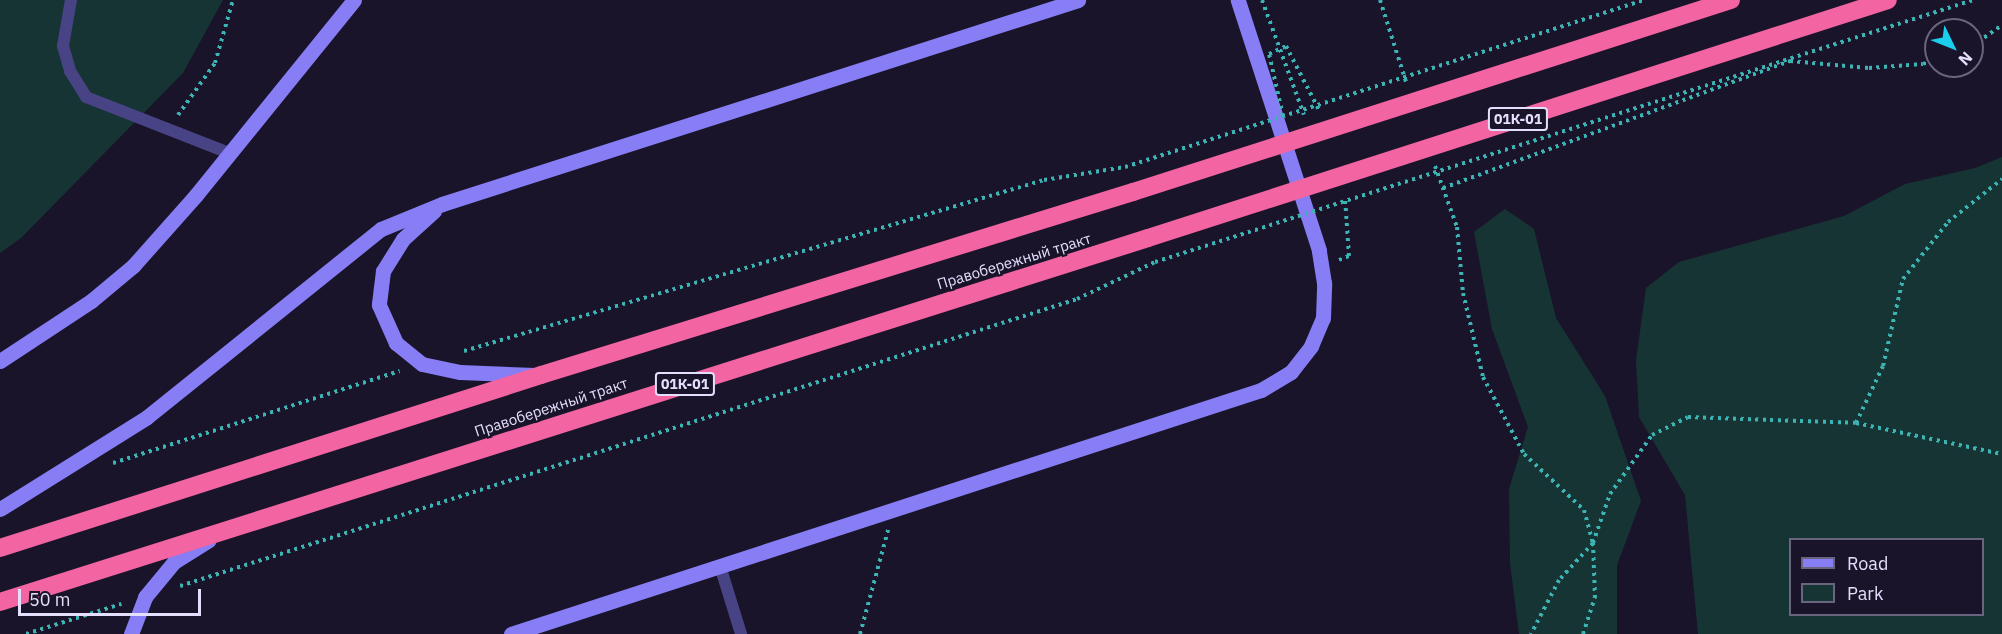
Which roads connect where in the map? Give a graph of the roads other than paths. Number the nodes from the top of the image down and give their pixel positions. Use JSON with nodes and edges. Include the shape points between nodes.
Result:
{"nodes":[{"id":1,"x":71,"y":0,"type":"edge"},
{"id":2,"x":354,"y":0,"type":"edge"},
{"id":3,"x":1078,"y":0,"type":"edge"},
{"id":4,"x":1238,"y":0,"type":"edge"},
{"id":5,"x":1731,"y":0,"type":"edge"},
{"id":6,"x":1888,"y":0,"type":"edge"},
{"id":7,"x":229,"y":153,"type":"junction"},
{"id":8,"x":442,"y":204,"type":"junction"},
{"id":9,"x":0,"y":361,"type":"edge"},
{"id":10,"x":541,"y":375,"type":"junction"},
{"id":11,"x":0,"y":509,"type":"edge"},
{"id":12,"x":222,"y":532,"type":"junction"},
{"id":13,"x":0,"y":548,"type":"edge"},
{"id":14,"x":720,"y":566,"type":"junction"},
{"id":15,"x":0,"y":602,"type":"edge"},
{"id":16,"x":131,"y":634,"type":"edge"},
{"id":17,"x":511,"y":634,"type":"edge"},
{"id":18,"x":741,"y":634,"type":"edge"}],
"edges":[{"from":1,"to":7,"type":"lane","via":[[63,46],[70,71],[86,97]]},
{"from":2,"to":7,"type":"street"},
{"from":3,"to":8,"type":"street"},
{"from":4,"to":14,"type":"street","via":[[1319,250],[1324,283],[1323,318],[1311,346],[1291,372],[1261,390]]},
{"from":5,"to":10,"type":"highway","name":"Правобережный тракт","bridge":true,"via":[[1133,192]]},
{"from":6,"to":12,"type":"highway","name":"Правобережный тракт","number":"01К-01","bridge":true},
{"from":7,"to":9,"type":"street","via":[[133,266],[91,301]]},
{"from":8,"to":10,"type":"street","via":[[403,239],[382,271],[379,305],[396,343],[422,364],[460,372]]},
{"from":8,"to":11,"type":"street","via":[[381,229],[147,417]]},
{"from":10,"to":13,"type":"highway","name":"Правобережный тракт"},
{"from":12,"to":15,"type":"highway","name":"Правобережный тракт","number":"01К-01"},
{"from":12,"to":16,"type":"street","via":[[174,562],[146,597]]},
{"from":14,"to":17,"type":"street"},
{"from":14,"to":18,"type":"lane"}]}
